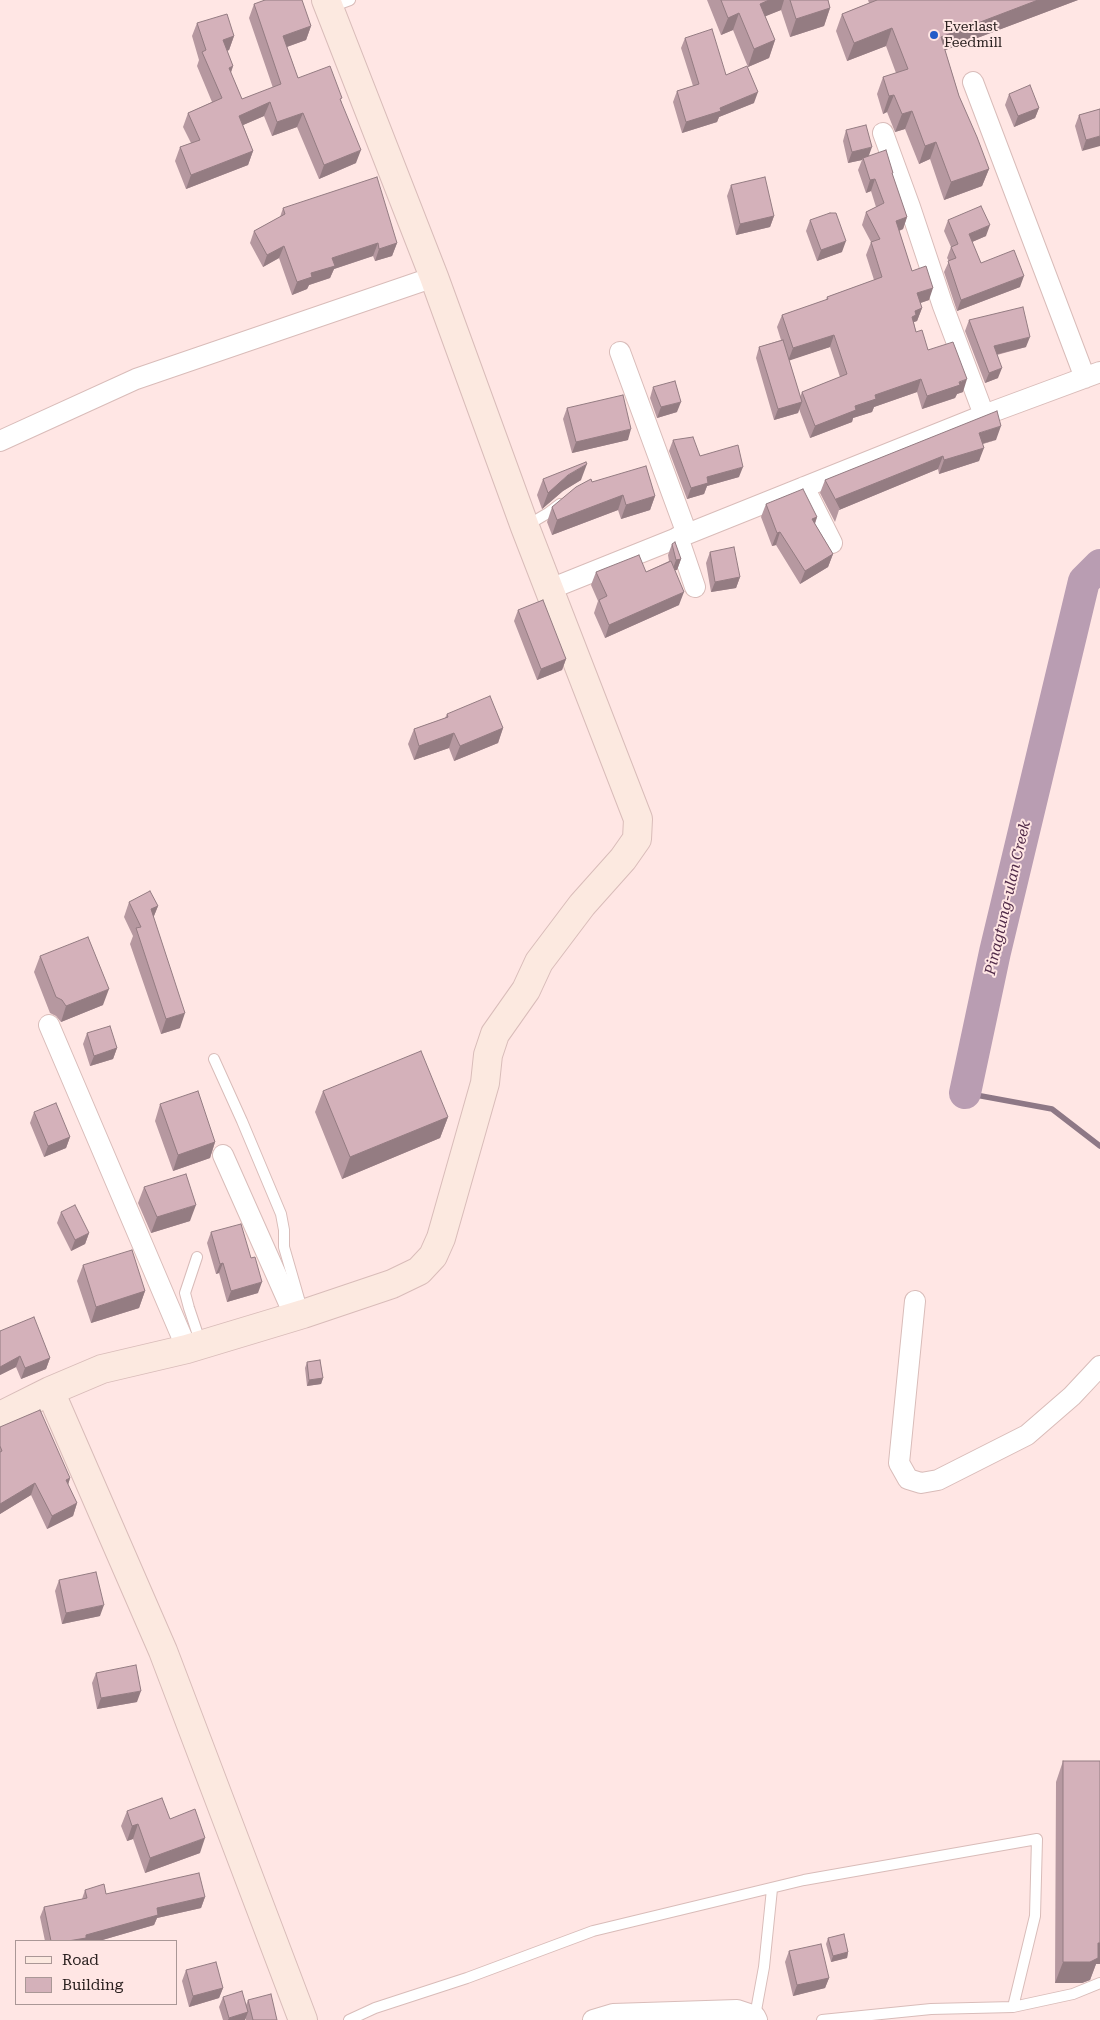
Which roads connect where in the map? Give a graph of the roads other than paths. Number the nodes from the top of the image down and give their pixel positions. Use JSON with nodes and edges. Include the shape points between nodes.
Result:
{"nodes":[{"id":1,"x":335,"y":3,"type":"edge"},
{"id":2,"x":973,"y":82,"type":"dead end"},
{"id":3,"x":883,"y":133,"type":"dead end"},
{"id":4,"x":434,"y":277,"type":"junction"},
{"id":5,"x":620,"y":352,"type":"dead end"},
{"id":6,"x":1092,"y":375,"type":"edge"},
{"id":7,"x":984,"y":415,"type":"junction"},
{"id":8,"x":0,"y":441,"type":"edge"},
{"id":9,"x":804,"y":487,"type":"junction"},
{"id":10,"x":567,"y":496,"type":"edge"},
{"id":11,"x":525,"y":526,"type":"junction"},
{"id":12,"x":683,"y":535,"type":"junction"},
{"id":13,"x":832,"y":543,"type":"dead end"},
{"id":14,"x":695,"y":587,"type":"dead end"},
{"id":15,"x":550,"y":589,"type":"junction"},
{"id":16,"x":49,"y":1025,"type":"dead end"},
{"id":17,"x":214,"y":1059,"type":"dead end"},
{"id":18,"x":223,"y":1155,"type":"dead end"},
{"id":19,"x":197,"y":1257,"type":"dead end"},
{"id":20,"x":915,"y":1301,"type":"dead end"},
{"id":21,"x":299,"y":1316,"type":"junction"},
{"id":22,"x":194,"y":1347,"type":"junction"},
{"id":23,"x":1100,"y":1366,"type":"edge"},
{"id":24,"x":50,"y":1391,"type":"junction"},
{"id":25,"x":0,"y":1416,"type":"edge"},
{"id":26,"x":772,"y":1889,"type":"junction"},
{"id":27,"x":1100,"y":1983,"type":"edge"},
{"id":28,"x":1013,"y":2007,"type":"junction"},
{"id":29,"x":756,"y":2018,"type":"edge"},
{"id":30,"x":303,"y":2020,"type":"edge"},
{"id":31,"x":349,"y":2020,"type":"edge"},
{"id":32,"x":593,"y":2020,"type":"edge"},
{"id":33,"x":822,"y":2020,"type":"edge"}],
"edges":[{"from":1,"to":4,"type":"street"},
{"from":2,"to":6,"type":"street"},
{"from":3,"to":7,"type":"street"},
{"from":4,"to":8,"type":"street","via":[[136,379]]},
{"from":4,"to":11,"type":"street"},
{"from":5,"to":12,"type":"street"},
{"from":6,"to":7,"type":"street"},
{"from":7,"to":9,"type":"street"},
{"from":9,"to":12,"type":"street"},
{"from":9,"to":13,"type":"street"},
{"from":10,"to":11,"type":"lane","via":[[548,513]]},
{"from":11,"to":15,"type":"street"},
{"from":12,"to":14,"type":"street"},
{"from":12,"to":15,"type":"street"},
{"from":15,"to":21,"type":"street","via":[[638,819],[637,838],[540,962],[526,990],[495,1034],[488,1055],[485,1083],[442,1238],[433,1256],[419,1271],[392,1284]]},
{"from":16,"to":22,"type":"street"},
{"from":17,"to":21,"type":"lane","via":[[281,1214],[284,1247]]},
{"from":18,"to":21,"type":"street"},
{"from":19,"to":22,"type":"lane","via":[[185,1293]]},
{"from":20,"to":23,"type":"street","via":[[899,1463],[908,1480],[921,1483],[938,1480],[1027,1435],[1072,1396]]},
{"from":21,"to":22,"type":"street"},
{"from":22,"to":24,"type":"street","via":[[102,1369]]},
{"from":24,"to":25,"type":"street"},
{"from":24,"to":30,"type":"street","via":[[163,1651]]},
{"from":26,"to":28,"type":"lane","via":[[804,1880],[1037,1839],[1035,1916]]},
{"from":26,"to":29,"type":"lane"},
{"from":26,"to":31,"type":"lane","via":[[593,1931]]},
{"from":27,"to":28,"type":"lane","via":[[1073,1994]]},
{"from":28,"to":33,"type":"lane","via":[[931,2009]]},
{"from":29,"to":32,"type":"street","via":[[737,2010],[613,2014]]}]}
